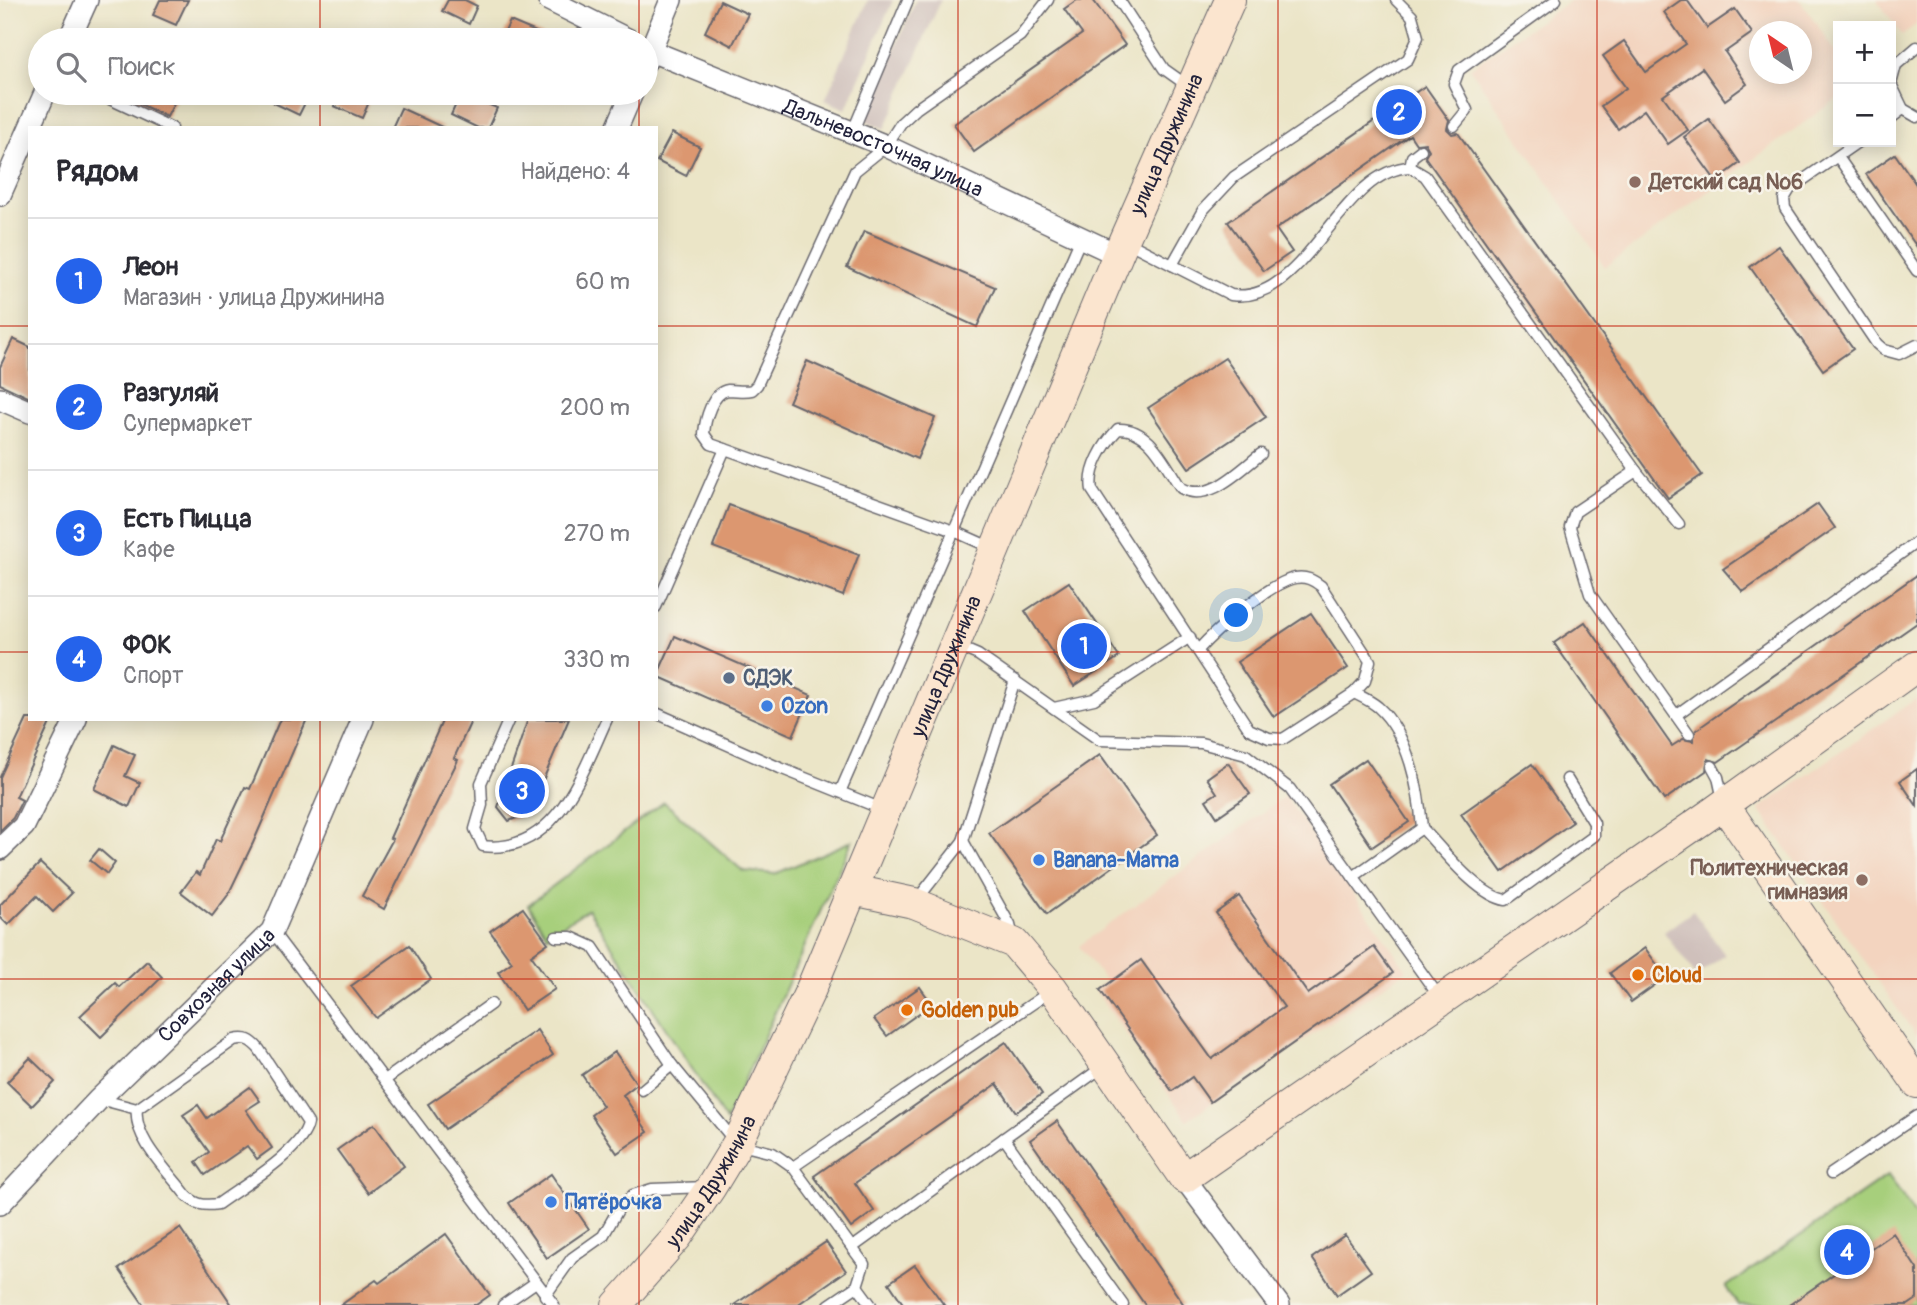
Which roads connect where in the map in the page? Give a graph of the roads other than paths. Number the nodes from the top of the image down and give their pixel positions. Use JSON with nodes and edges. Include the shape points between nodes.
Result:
{"nodes":[{"id":1,"x":87,"y":0,"type":"edge"},
{"id":2,"x":549,"y":0,"type":"edge"},
{"id":3,"x":671,"y":0,"type":"edge"},
{"id":4,"x":908,"y":0,"type":"edge"},
{"id":5,"x":1048,"y":0,"type":"edge"},
{"id":6,"x":1119,"y":0,"type":"edge"},
{"id":7,"x":1230,"y":0,"type":"edge"},
{"id":8,"x":1396,"y":0,"type":"edge"},
{"id":9,"x":1556,"y":0,"type":"edge"},
{"id":10,"x":74,"y":28,"type":"edge"},
{"id":11,"x":605,"y":28,"type":"edge"},
{"id":12,"x":658,"y":29,"type":"edge"},
{"id":13,"x":1917,"y":47,"type":"edge"},
{"id":14,"x":658,"y":58,"type":"edge"},
{"id":15,"x":1191,"y":87,"type":"junction"},
{"id":16,"x":40,"y":105,"type":"edge"},
{"id":17,"x":123,"y":105,"type":"edge"},
{"id":18,"x":627,"y":105,"type":"edge"},
{"id":19,"x":1903,"y":108,"type":"junction"},
{"id":20,"x":1896,"y":114,"type":"edge"},
{"id":21,"x":1917,"y":117,"type":"edge"},
{"id":22,"x":30,"y":126,"type":"edge"},
{"id":23,"x":168,"y":126,"type":"edge"},
{"id":24,"x":618,"y":126,"type":"edge"},
{"id":25,"x":1454,"y":127,"type":"dead end"},
{"id":26,"x":28,"y":132,"type":"edge"},
{"id":27,"x":852,"y":133,"type":"junction"},
{"id":28,"x":886,"y":146,"type":"junction"},
{"id":29,"x":1851,"y":147,"type":"edge"},
{"id":30,"x":1420,"y":150,"type":"dead end"},
{"id":31,"x":1838,"y":157,"type":"junction"},
{"id":32,"x":1410,"y":167,"type":"junction"},
{"id":33,"x":0,"y":195,"type":"edge"},
{"id":34,"x":1081,"y":237,"type":"junction"},
{"id":35,"x":1121,"y":248,"type":"junction"},
{"id":36,"x":1172,"y":265,"type":"junction"},
{"id":37,"x":1917,"y":271,"type":"edge"},
{"id":38,"x":1917,"y":345,"type":"edge"},
{"id":39,"x":0,"y":399,"type":"edge"},
{"id":40,"x":28,"y":411,"type":"edge"},
{"id":41,"x":725,"y":449,"type":"junction"},
{"id":42,"x":1261,"y":454,"type":"dead end"},
{"id":43,"x":1636,"y":471,"type":"junction"},
{"id":44,"x":1679,"y":524,"type":"dead end"},
{"id":45,"x":954,"y":531,"type":"junction"},
{"id":46,"x":1917,"y":542,"type":"edge"},
{"id":47,"x":994,"y":550,"type":"junction"},
{"id":48,"x":658,"y":602,"type":"edge"},
{"id":49,"x":1190,"y":637,"type":"junction"},
{"id":50,"x":954,"y":645,"type":"junction"},
{"id":51,"x":1198,"y":650,"type":"junction"},
{"id":52,"x":1917,"y":666,"type":"edge"},
{"id":53,"x":1015,"y":680,"type":"junction"},
{"id":54,"x":1354,"y":692,"type":"junction"},
{"id":55,"x":1054,"y":708,"type":"junction"},
{"id":56,"x":658,"y":714,"type":"edge"},
{"id":57,"x":1676,"y":715,"type":"junction"},
{"id":58,"x":75,"y":721,"type":"edge"},
{"id":59,"x":362,"y":721,"type":"edge"},
{"id":60,"x":508,"y":721,"type":"edge"},
{"id":61,"x":606,"y":721,"type":"edge"},
{"id":62,"x":1689,"y":734,"type":"dead end"},
{"id":63,"x":1712,"y":766,"type":"dead end"},
{"id":64,"x":1567,"y":779,"type":"dead end"},
{"id":65,"x":840,"y":792,"type":"junction"},
{"id":66,"x":1724,"y":805,"type":"junction"},
{"id":67,"x":885,"y":810,"type":"junction"},
{"id":68,"x":1422,"y":828,"type":"junction"},
{"id":69,"x":962,"y":841,"type":"junction"},
{"id":70,"x":0,"y":849,"type":"edge"},
{"id":71,"x":1353,"y":877,"type":"junction"},
{"id":72,"x":853,"y":890,"type":"junction"},
{"id":73,"x":914,"y":903,"type":"junction"},
{"id":74,"x":272,"y":931,"type":"junction"},
{"id":75,"x":556,"y":937,"type":"dead end"},
{"id":76,"x":1014,"y":943,"type":"junction"},
{"id":77,"x":1053,"y":989,"type":"junction"},
{"id":78,"x":1440,"y":998,"type":"junction"},
{"id":79,"x":491,"y":1004,"type":"dead end"},
{"id":80,"x":672,"y":1065,"type":"junction"},
{"id":81,"x":1105,"y":1066,"type":"junction"},
{"id":82,"x":385,"y":1080,"type":"junction"},
{"id":83,"x":1917,"y":1083,"type":"edge"},
{"id":84,"x":642,"y":1090,"type":"dead end"},
{"id":85,"x":99,"y":1099,"type":"junction"},
{"id":86,"x":137,"y":1109,"type":"junction"},
{"id":87,"x":1917,"y":1116,"type":"edge"},
{"id":88,"x":1004,"y":1138,"type":"junction"},
{"id":89,"x":737,"y":1144,"type":"junction"},
{"id":90,"x":793,"y":1167,"type":"junction"},
{"id":91,"x":1831,"y":1174,"type":"dead end"},
{"id":92,"x":1184,"y":1178,"type":"junction"},
{"id":93,"x":711,"y":1187,"type":"junction"},
{"id":94,"x":0,"y":1204,"type":"edge"},
{"id":95,"x":853,"y":1247,"type":"junction"},
{"id":96,"x":536,"y":1282,"type":"junction"},
{"id":97,"x":857,"y":1286,"type":"junction"},
{"id":98,"x":545,"y":1296,"type":"junction"},
{"id":99,"x":503,"y":1305,"type":"edge"},
{"id":100,"x":554,"y":1305,"type":"edge"},
{"id":101,"x":617,"y":1305,"type":"edge"},
{"id":102,"x":829,"y":1305,"type":"edge"},
{"id":103,"x":871,"y":1305,"type":"edge"},
{"id":104,"x":1123,"y":1305,"type":"edge"},
{"id":105,"x":1279,"y":1305,"type":"edge"}],
"edges":[{"from":1,"to":10,"type":"street"},
{"from":2,"to":11,"type":"street"},
{"from":3,"to":12,"type":"street"},
{"from":4,"to":27,"type":"lane"},
{"from":5,"to":28,"type":"lane","via":[[1020,36],[916,109]]},
{"from":6,"to":15,"type":"lane","via":[[1164,69]]},
{"from":7,"to":15,"type":"street","name":"улица Дружинина"},
{"from":8,"to":36,"type":"lane","via":[[1412,16],[1419,37],[1408,59],[1234,177],[1203,210]]},
{"from":9,"to":25,"type":"lane","via":[[1459,70],[1454,84],[1467,110]]},
{"from":13,"to":19,"type":"lane","via":[[1902,58],[1893,73],[1894,94]]},
{"from":14,"to":27,"type":"street","name":"Дальневосточная улица"},
{"from":15,"to":35,"type":"street","name":"улица Дружинина"},
{"from":16,"to":22,"type":"street"},
{"from":17,"to":23,"type":"lane"},
{"from":18,"to":24,"type":"street"},
{"from":19,"to":20,"type":"lane"},
{"from":19,"to":21,"type":"lane"},
{"from":26,"to":33,"type":"street"},
{"from":27,"to":28,"type":"street","name":"Дальневосточная улица"},
{"from":28,"to":34,"type":"street","name":"Дальневосточная улица"},
{"from":28,"to":41,"type":"lane","via":[[855,171],[757,385],[716,397],[704,434],[711,444]]},
{"from":29,"to":31,"type":"lane"},
{"from":30,"to":32,"type":"lane"},
{"from":31,"to":37,"type":"lane"},
{"from":31,"to":38,"type":"lane","via":[[1790,189],[1785,208],[1877,344],[1899,354]]},
{"from":32,"to":36,"type":"lane","via":[[1397,167],[1377,178],[1344,208],[1300,263],[1255,293],[1230,295]]},
{"from":32,"to":43,"type":"lane","via":[[1425,176]]},
{"from":34,"to":35,"type":"street","name":"Дальневосточная улица"},
{"from":34,"to":45,"type":"lane"},
{"from":35,"to":36,"type":"lane"},
{"from":35,"to":47,"type":"street","name":"улица Дружинина"},
{"from":39,"to":40,"type":"street"},
{"from":41,"to":45,"type":"lane"},
{"from":41,"to":48,"type":"lane"},
{"from":42,"to":49,"type":"lane","via":[[1214,488],[1188,492],[1150,442],[1140,433],[1118,429],[1093,472],[1092,490]]},
{"from":43,"to":44,"type":"lane"},
{"from":43,"to":57,"type":"lane","via":[[1575,512],[1570,527],[1590,594]]},
{"from":45,"to":47,"type":"lane"},
{"from":45,"to":65,"type":"lane"},
{"from":46,"to":57,"type":"lane"},
{"from":47,"to":50,"type":"street","name":"улица Дружинина"},
{"from":49,"to":51,"type":"lane"},
{"from":49,"to":55,"type":"lane","via":[[1094,699]]},
{"from":50,"to":53,"type":"lane"},
{"from":50,"to":67,"type":"street","name":"улица Дружинина"},
{"from":51,"to":54,"type":"lane","via":[[1249,729],[1269,738],[1283,739]]},
{"from":51,"to":54,"type":"lane","via":[[1219,627],[1281,584],[1310,578],[1321,586],[1370,661],[1365,681]]},
{"from":52,"to":66,"type":"street"},
{"from":53,"to":55,"type":"lane"},
{"from":53,"to":69,"type":"lane"},
{"from":54,"to":68,"type":"lane","via":[[1377,706],[1399,740],[1419,793]]},
{"from":55,"to":71,"type":"lane","via":[[1099,740],[1201,743],[1246,755],[1290,789]]},
{"from":56,"to":65,"type":"lane"},
{"from":57,"to":62,"type":"lane"},
{"from":58,"to":70,"type":"street","via":[[24,826]]},
{"from":59,"to":74,"type":"street","name":"Совхозная улица"},
{"from":60,"to":61,"type":"lane","via":[[481,783],[482,805],[475,829],[482,846],[499,848],[522,842],[554,820]]},
{"from":63,"to":66,"type":"lane"},
{"from":64,"to":68,"type":"lane","via":[[1594,822],[1594,836],[1506,900],[1482,890]]},
{"from":65,"to":67,"type":"lane"},
{"from":66,"to":78,"type":"street"},
{"from":66,"to":83,"type":"street"},
{"from":67,"to":72,"type":"street","name":"улица Дружинина"},
{"from":68,"to":71,"type":"lane"},
{"from":69,"to":73,"type":"lane"},
{"from":69,"to":76,"type":"lane","via":[[1010,925]]},
{"from":71,"to":78,"type":"lane"},
{"from":72,"to":73,"type":"street"},
{"from":72,"to":89,"type":"street","name":"улица Дружинина"},
{"from":73,"to":76,"type":"street"},
{"from":74,"to":82,"type":"lane"},
{"from":74,"to":85,"type":"street","name":"Совхозная улица"},
{"from":75,"to":80,"type":"lane","via":[[570,937],[593,947]]},
{"from":76,"to":77,"type":"street"},
{"from":77,"to":81,"type":"street"},
{"from":77,"to":90,"type":"lane"},
{"from":78,"to":92,"type":"street"},
{"from":79,"to":82,"type":"lane"},
{"from":80,"to":84,"type":"lane"},
{"from":80,"to":89,"type":"lane"},
{"from":81,"to":88,"type":"lane"},
{"from":81,"to":92,"type":"street"},
{"from":82,"to":96,"type":"lane"},
{"from":85,"to":86,"type":"lane"},
{"from":85,"to":94,"type":"street","name":"Совхозная улица"},
{"from":86,"to":86,"type":"lane","via":[[141,1134],[186,1195],[205,1206],[218,1204],[294,1147],[308,1123],[259,1049],[243,1038]]},
{"from":87,"to":91,"type":"lane"},
{"from":88,"to":95,"type":"lane"},
{"from":88,"to":104,"type":"lane"},
{"from":89,"to":90,"type":"lane","via":[[773,1153]]},
{"from":89,"to":93,"type":"street","name":"улица Дружинина"},
{"from":90,"to":95,"type":"lane"},
{"from":92,"to":105,"type":"street"},
{"from":93,"to":98,"type":"lane","via":[[652,1189],[633,1195],[619,1208],[603,1236],[572,1258]]},
{"from":93,"to":101,"type":"street","name":"улица Дружинина","via":[[677,1237]]},
{"from":95,"to":97,"type":"lane","via":[[863,1264]]},
{"from":96,"to":98,"type":"lane"},
{"from":96,"to":99,"type":"lane"},
{"from":97,"to":102,"type":"lane"},
{"from":97,"to":103,"type":"lane"},
{"from":98,"to":100,"type":"lane"}]}
